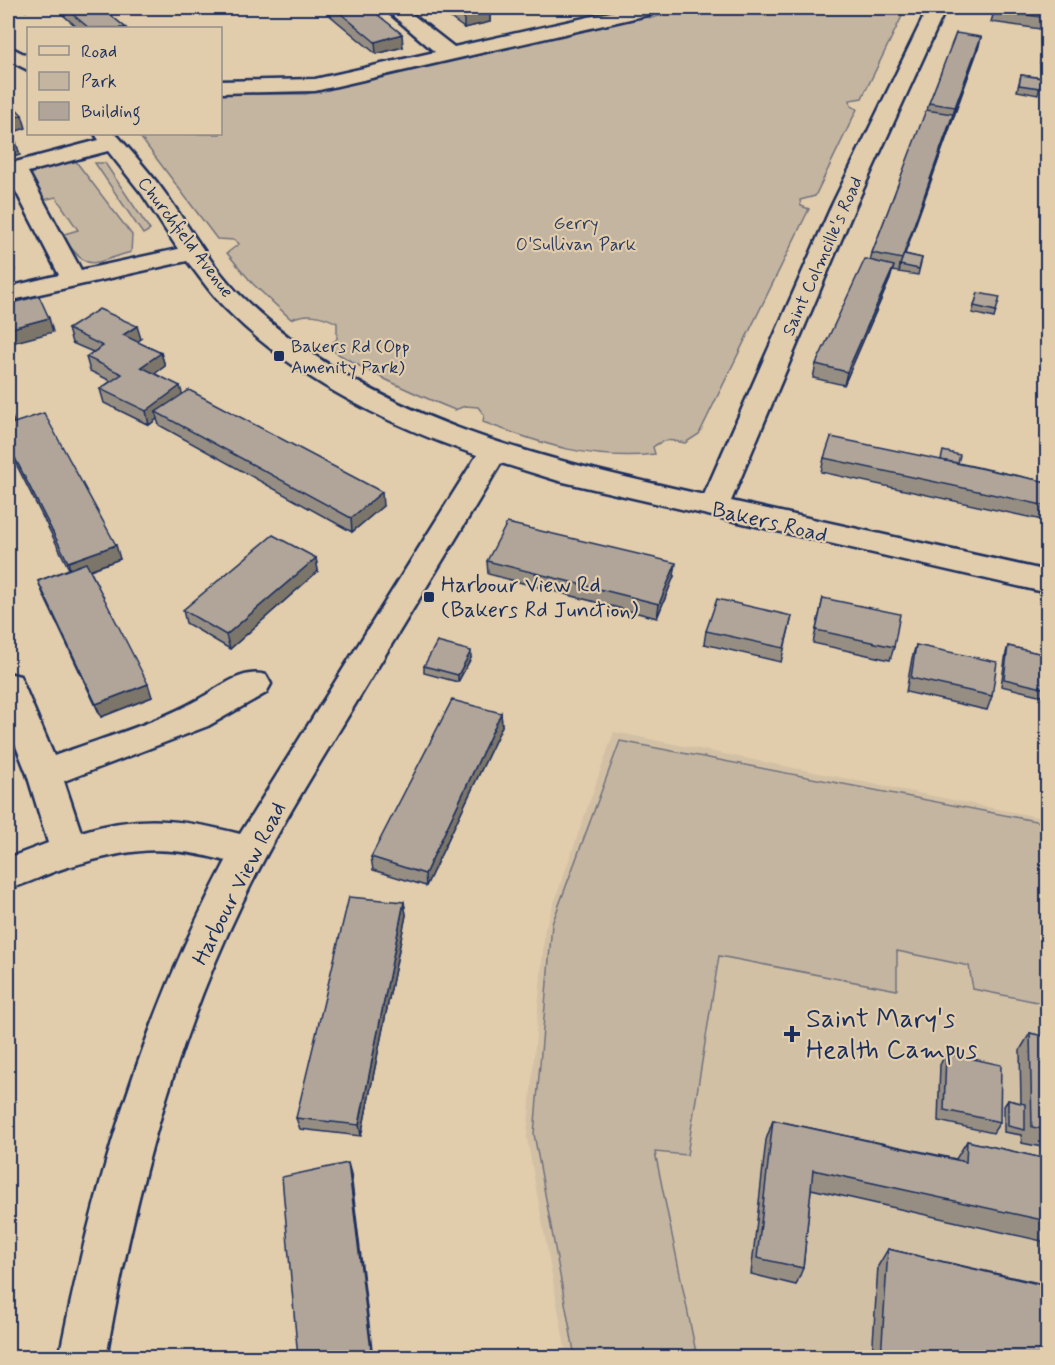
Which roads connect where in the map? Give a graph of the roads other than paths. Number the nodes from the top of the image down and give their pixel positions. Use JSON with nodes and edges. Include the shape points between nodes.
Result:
{"nodes":[{"id":1,"x":393,"y":8,"type":"edge"},
{"id":2,"x":643,"y":8,"type":"edge"},
{"id":3,"x":936,"y":8,"type":"edge"},
{"id":4,"x":449,"y":53,"type":"junction"},
{"id":5,"x":222,"y":87,"type":"edge"},
{"id":6,"x":109,"y":138,"type":"edge"},
{"id":7,"x":193,"y":253,"type":"junction"},
{"id":8,"x":73,"y":278,"type":"junction"},
{"id":9,"x":8,"y":294,"type":"edge"},
{"id":10,"x":494,"y":451,"type":"junction"},
{"id":11,"x":713,"y":508,"type":"junction"},
{"id":12,"x":1047,"y":582,"type":"edge"},
{"id":13,"x":254,"y":684,"type":"dead end"},
{"id":14,"x":8,"y":685,"type":"edge"},
{"id":15,"x":44,"y":774,"type":"junction"},
{"id":16,"x":69,"y":852,"type":"junction"},
{"id":17,"x":250,"y":852,"type":"junction"},
{"id":18,"x":8,"y":874,"type":"edge"},
{"id":19,"x":82,"y":1358,"type":"edge"}],
"edges":[{"from":1,"to":4,"type":"street"},
{"from":2,"to":4,"type":"street"},
{"from":3,"to":11,"type":"street","name":"Saint Colmcille's Road","via":[[843,207]]},
{"from":4,"to":5,"type":"street","via":[[315,85]]},
{"from":6,"to":7,"type":"street","name":"Churchfield Avenue","via":[[152,190]]},
{"from":6,"to":8,"type":"street","via":[[15,169]]},
{"from":7,"to":8,"type":"street"},
{"from":7,"to":10,"type":"street","name":"Churchfield Avenue","via":[[233,302],[322,374],[449,436]]},
{"from":8,"to":9,"type":"street"},
{"from":10,"to":11,"type":"street","name":"Bakers Road","via":[[559,472]]},
{"from":10,"to":17,"type":"street","name":"Harbour View Road"},
{"from":11,"to":12,"type":"street","name":"Bakers Road"},
{"from":13,"to":15,"type":"street","via":[[196,717]]},
{"from":14,"to":15,"type":"street"},
{"from":15,"to":16,"type":"street"},
{"from":16,"to":17,"type":"street","via":[[98,842],[150,834],[186,836]]},
{"from":16,"to":18,"type":"street"},
{"from":17,"to":19,"type":"street","name":"Harbour View Road","via":[[185,989],[136,1122],[113,1204]]}]}
